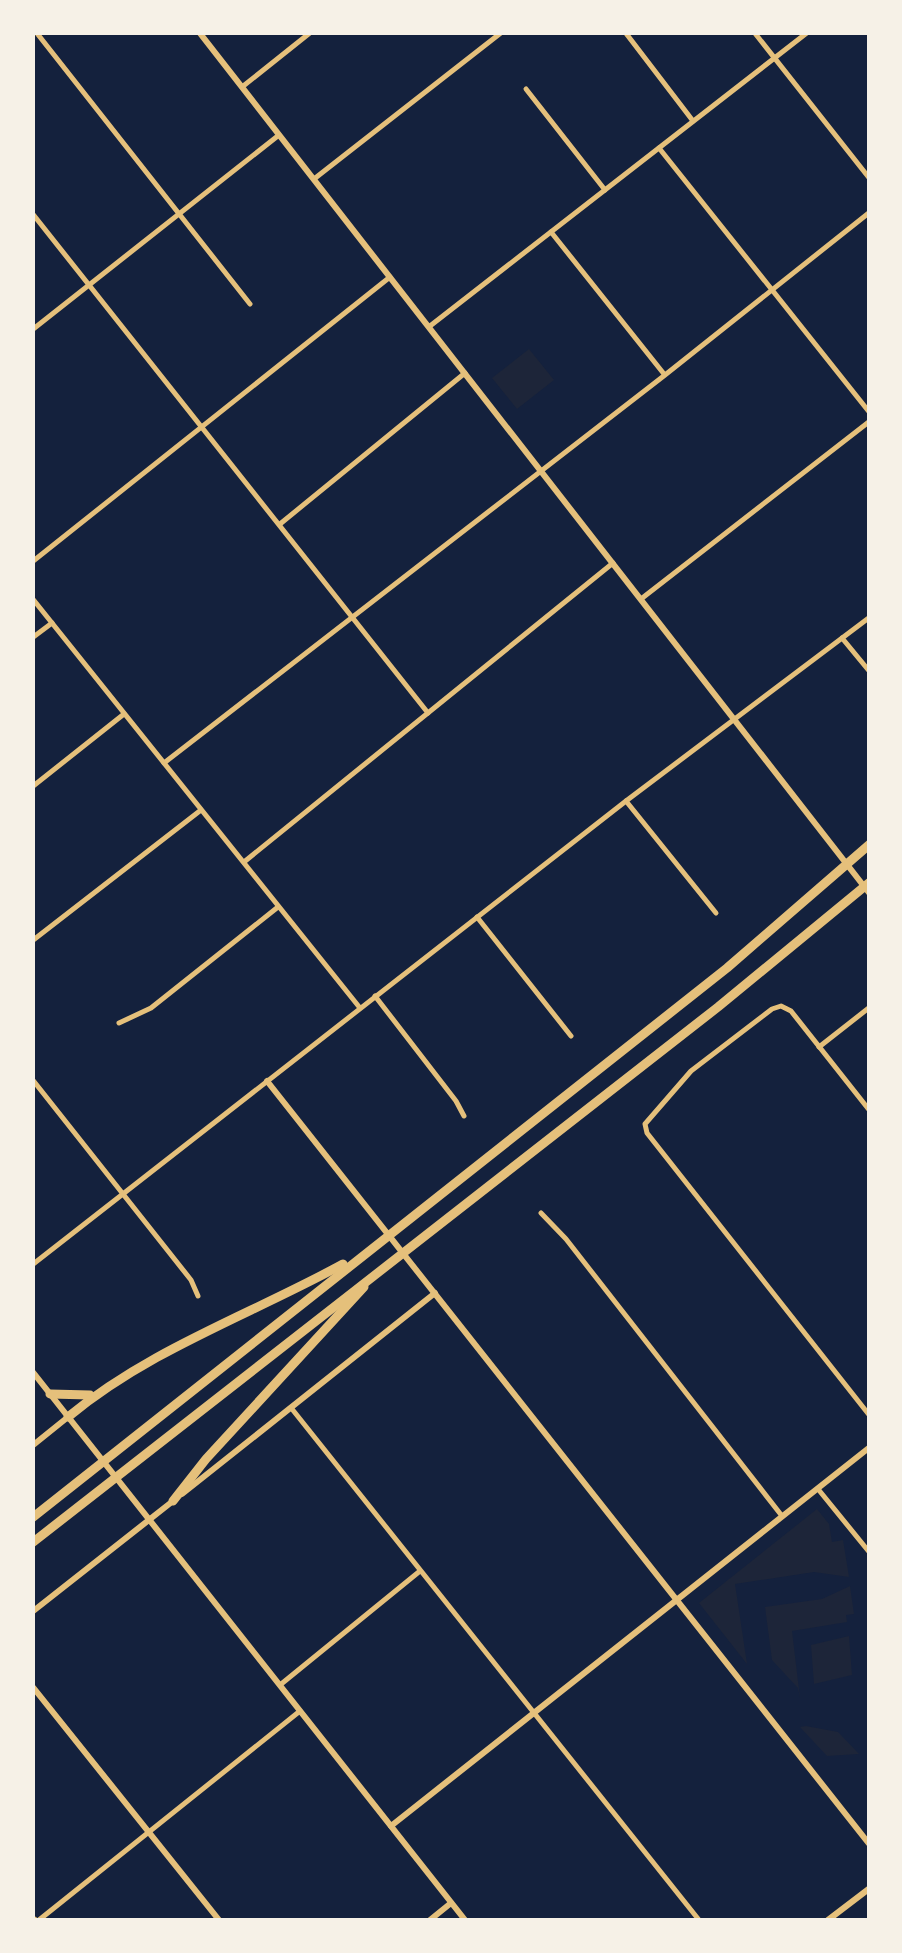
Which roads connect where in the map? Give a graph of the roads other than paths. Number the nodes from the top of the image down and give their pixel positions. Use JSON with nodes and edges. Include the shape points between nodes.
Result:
{"nodes":[{"id":1,"x":36,"y":32,"type":"edge"},
{"id":2,"x":199,"y":32,"type":"edge"},
{"id":3,"x":310,"y":32,"type":"edge"},
{"id":4,"x":502,"y":32,"type":"edge"},
{"id":5,"x":624,"y":32,"type":"edge"},
{"id":6,"x":754,"y":32,"type":"edge"},
{"id":7,"x":808,"y":32,"type":"edge"},
{"id":8,"x":775,"y":59,"type":"junction"},
{"id":9,"x":242,"y":87,"type":"junction"},
{"id":10,"x":526,"y":89,"type":"dead end"},
{"id":11,"x":694,"y":121,"type":"junction"},
{"id":12,"x":279,"y":135,"type":"junction"},
{"id":13,"x":659,"y":148,"type":"junction"},
{"id":14,"x":314,"y":179,"type":"junction"},
{"id":15,"x":870,"y":179,"type":"edge"},
{"id":16,"x":605,"y":190,"type":"junction"},
{"id":17,"x":870,"y":212,"type":"edge"},
{"id":18,"x":32,"y":213,"type":"edge"},
{"id":19,"x":180,"y":214,"type":"junction"},
{"id":20,"x":551,"y":232,"type":"junction"},
{"id":21,"x":390,"y":277,"type":"junction"},
{"id":22,"x":90,"y":284,"type":"junction"},
{"id":23,"x":773,"y":290,"type":"junction"},
{"id":24,"x":250,"y":304,"type":"dead end"},
{"id":25,"x":430,"y":326,"type":"junction"},
{"id":26,"x":32,"y":330,"type":"edge"},
{"id":27,"x":466,"y":373,"type":"junction"},
{"id":28,"x":665,"y":375,"type":"junction"},
{"id":29,"x":870,"y":413,"type":"edge"},
{"id":30,"x":870,"y":422,"type":"edge"},
{"id":31,"x":203,"y":426,"type":"junction"},
{"id":32,"x":541,"y":470,"type":"junction"},
{"id":33,"x":280,"y":524,"type":"junction"},
{"id":34,"x":32,"y":562,"type":"edge"},
{"id":35,"x":613,"y":563,"type":"junction"},
{"id":36,"x":32,"y":598,"type":"edge"},
{"id":37,"x":641,"y":599,"type":"junction"},
{"id":38,"x":870,"y":616,"type":"edge"},
{"id":39,"x":351,"y":618,"type":"junction"},
{"id":40,"x":52,"y":623,"type":"junction"},
{"id":41,"x":32,"y":638,"type":"edge"},
{"id":42,"x":842,"y":638,"type":"junction"},
{"id":43,"x":870,"y":672,"type":"edge"},
{"id":44,"x":428,"y":713,"type":"junction"},
{"id":45,"x":124,"y":714,"type":"junction"},
{"id":46,"x":735,"y":720,"type":"junction"},
{"id":47,"x":164,"y":763,"type":"junction"},
{"id":48,"x":32,"y":787,"type":"edge"},
{"id":49,"x":626,"y":801,"type":"junction"},
{"id":50,"x":201,"y":810,"type":"junction"},
{"id":51,"x":870,"y":844,"type":"edge"},
{"id":52,"x":244,"y":862,"type":"junction"},
{"id":53,"x":870,"y":882,"type":"edge"},
{"id":54,"x":870,"y":894,"type":"edge"},
{"id":55,"x":278,"y":906,"type":"junction"},
{"id":56,"x":716,"y":913,"type":"dead end"},
{"id":57,"x":476,"y":917,"type":"junction"},
{"id":58,"x":32,"y":942,"type":"edge"},
{"id":59,"x":375,"y":996,"type":"junction"},
{"id":60,"x":870,"y":1007,"type":"edge"},
{"id":61,"x":360,"y":1008,"type":"junction"},
{"id":62,"x":118,"y":1023,"type":"dead end"},
{"id":63,"x":571,"y":1036,"type":"dead end"},
{"id":64,"x":820,"y":1047,"type":"junction"},
{"id":65,"x":32,"y":1079,"type":"edge"},
{"id":66,"x":267,"y":1080,"type":"junction"},
{"id":67,"x":870,"y":1110,"type":"edge"},
{"id":68,"x":464,"y":1116,"type":"dead end"},
{"id":69,"x":123,"y":1194,"type":"junction"},
{"id":70,"x":541,"y":1214,"type":"dead end"},
{"id":71,"x":367,"y":1251,"type":"junction"},
{"id":72,"x":32,"y":1266,"type":"edge"},
{"id":73,"x":381,"y":1268,"type":"junction"},
{"id":74,"x":436,"y":1293,"type":"junction"},
{"id":75,"x":198,"y":1296,"type":"dead end"},
{"id":76,"x":32,"y":1371,"type":"edge"},
{"id":77,"x":98,"y":1392,"type":"junction"},
{"id":78,"x":50,"y":1394,"type":"junction"},
{"id":79,"x":292,"y":1409,"type":"junction"},
{"id":80,"x":870,"y":1416,"type":"edge"},
{"id":81,"x":68,"y":1417,"type":"junction"},
{"id":82,"x":32,"y":1446,"type":"edge"},
{"id":83,"x":870,"y":1447,"type":"edge"},
{"id":84,"x":818,"y":1488,"type":"junction"},
{"id":85,"x":173,"y":1501,"type":"junction"},
{"id":86,"x":782,"y":1516,"type":"junction"},
{"id":87,"x":32,"y":1518,"type":"edge"},
{"id":88,"x":150,"y":1520,"type":"junction"},
{"id":89,"x":32,"y":1543,"type":"edge"},
{"id":90,"x":870,"y":1553,"type":"edge"},
{"id":91,"x":420,"y":1571,"type":"junction"},
{"id":92,"x":676,"y":1600,"type":"junction"},
{"id":93,"x":32,"y":1612,"type":"edge"},
{"id":94,"x":280,"y":1685,"type":"junction"},
{"id":95,"x":32,"y":1686,"type":"edge"},
{"id":96,"x":300,"y":1712,"type":"junction"},
{"id":97,"x":533,"y":1714,"type":"junction"},
{"id":98,"x":391,"y":1826,"type":"junction"},
{"id":99,"x":150,"y":1832,"type":"junction"},
{"id":100,"x":870,"y":1845,"type":"edge"},
{"id":101,"x":870,"y":1888,"type":"edge"},
{"id":102,"x":451,"y":1903,"type":"junction"},
{"id":103,"x":35,"y":1920,"type":"edge"},
{"id":104,"x":220,"y":1920,"type":"edge"},
{"id":105,"x":430,"y":1920,"type":"edge"},
{"id":106,"x":464,"y":1920,"type":"edge"},
{"id":107,"x":699,"y":1920,"type":"edge"},
{"id":108,"x":828,"y":1920,"type":"edge"}],
"edges":[{"from":1,"to":19,"type":"street"},
{"from":2,"to":9,"type":"street"},
{"from":3,"to":9,"type":"street"},
{"from":4,"to":14,"type":"street"},
{"from":5,"to":11,"type":"street"},
{"from":6,"to":8,"type":"street"},
{"from":7,"to":8,"type":"street"},
{"from":8,"to":11,"type":"street"},
{"from":8,"to":15,"type":"street"},
{"from":9,"to":12,"type":"street"},
{"from":10,"to":16,"type":"street"},
{"from":11,"to":13,"type":"street"},
{"from":12,"to":14,"type":"street"},
{"from":12,"to":19,"type":"street"},
{"from":13,"to":16,"type":"street"},
{"from":13,"to":23,"type":"street"},
{"from":14,"to":21,"type":"street"},
{"from":16,"to":20,"type":"street"},
{"from":17,"to":23,"type":"street"},
{"from":18,"to":22,"type":"street"},
{"from":19,"to":22,"type":"street"},
{"from":19,"to":24,"type":"street"},
{"from":20,"to":25,"type":"street"},
{"from":20,"to":28,"type":"street"},
{"from":21,"to":25,"type":"street"},
{"from":21,"to":31,"type":"street"},
{"from":22,"to":26,"type":"street"},
{"from":22,"to":31,"type":"street"},
{"from":23,"to":28,"type":"street"},
{"from":23,"to":29,"type":"street"},
{"from":25,"to":27,"type":"street"},
{"from":27,"to":32,"type":"street"},
{"from":27,"to":33,"type":"street"},
{"from":28,"to":32,"type":"street"},
{"from":30,"to":37,"type":"street"},
{"from":31,"to":33,"type":"street"},
{"from":31,"to":34,"type":"street"},
{"from":32,"to":35,"type":"street"},
{"from":32,"to":39,"type":"street"},
{"from":33,"to":39,"type":"street"},
{"from":35,"to":37,"type":"street"},
{"from":35,"to":44,"type":"street"},
{"from":36,"to":40,"type":"street"},
{"from":37,"to":46,"type":"street"},
{"from":38,"to":42,"type":"street"},
{"from":39,"to":44,"type":"street"},
{"from":39,"to":47,"type":"street"},
{"from":40,"to":41,"type":"street"},
{"from":40,"to":45,"type":"street"},
{"from":42,"to":43,"type":"street"},
{"from":42,"to":46,"type":"street"},
{"from":44,"to":52,"type":"street"},
{"from":45,"to":47,"type":"street"},
{"from":45,"to":48,"type":"street"},
{"from":46,"to":49,"type":"street"},
{"from":46,"to":54,"type":"street"},
{"from":47,"to":50,"type":"street"},
{"from":49,"to":56,"type":"street"},
{"from":49,"to":57,"type":"street"},
{"from":50,"to":52,"type":"street"},
{"from":50,"to":58,"type":"street"},
{"from":51,"to":71,"type":"highway","via":[[615,1058]]},
{"from":52,"to":55,"type":"street"},
{"from":53,"to":73,"type":"highway"},
{"from":55,"to":61,"type":"street"},
{"from":55,"to":62,"type":"street","via":[[150,1008]]},
{"from":57,"to":59,"type":"street"},
{"from":57,"to":63,"type":"street"},
{"from":59,"to":61,"type":"street"},
{"from":59,"to":68,"type":"street"},
{"from":60,"to":64,"type":"street"},
{"from":61,"to":66,"type":"street"},
{"from":64,"to":67,"type":"street"},
{"from":64,"to":80,"type":"street","via":[[791,1010],[772,1009],[692,1071],[645,1128]]},
{"from":65,"to":69,"type":"street"},
{"from":66,"to":69,"type":"street"},
{"from":66,"to":74,"type":"street"},
{"from":69,"to":72,"type":"street"},
{"from":69,"to":75,"type":"street"},
{"from":70,"to":86,"type":"street"},
{"from":71,"to":77,"type":"highway","via":[[140,1364]]},
{"from":71,"to":87,"type":"highway"},
{"from":73,"to":85,"type":"highway"},
{"from":73,"to":89,"type":"highway"},
{"from":74,"to":79,"type":"street"},
{"from":74,"to":92,"type":"street"},
{"from":76,"to":78,"type":"street"},
{"from":77,"to":78,"type":"highway"},
{"from":77,"to":81,"type":"highway"},
{"from":78,"to":81,"type":"street"},
{"from":79,"to":85,"type":"street"},
{"from":79,"to":91,"type":"street"},
{"from":81,"to":82,"type":"street"},
{"from":81,"to":88,"type":"street"},
{"from":83,"to":84,"type":"street"},
{"from":84,"to":86,"type":"street"},
{"from":84,"to":90,"type":"street"},
{"from":85,"to":88,"type":"street"},
{"from":86,"to":92,"type":"street"},
{"from":88,"to":93,"type":"street"},
{"from":88,"to":94,"type":"street"},
{"from":91,"to":94,"type":"street"},
{"from":91,"to":97,"type":"street"},
{"from":92,"to":97,"type":"street"},
{"from":92,"to":100,"type":"street"},
{"from":94,"to":96,"type":"street"},
{"from":95,"to":99,"type":"street"},
{"from":96,"to":98,"type":"street"},
{"from":96,"to":99,"type":"street"},
{"from":97,"to":98,"type":"street"},
{"from":97,"to":107,"type":"street"},
{"from":98,"to":102,"type":"street"},
{"from":99,"to":103,"type":"street"},
{"from":99,"to":104,"type":"street"},
{"from":101,"to":108,"type":"street"},
{"from":102,"to":105,"type":"street"},
{"from":102,"to":106,"type":"street"}]}
